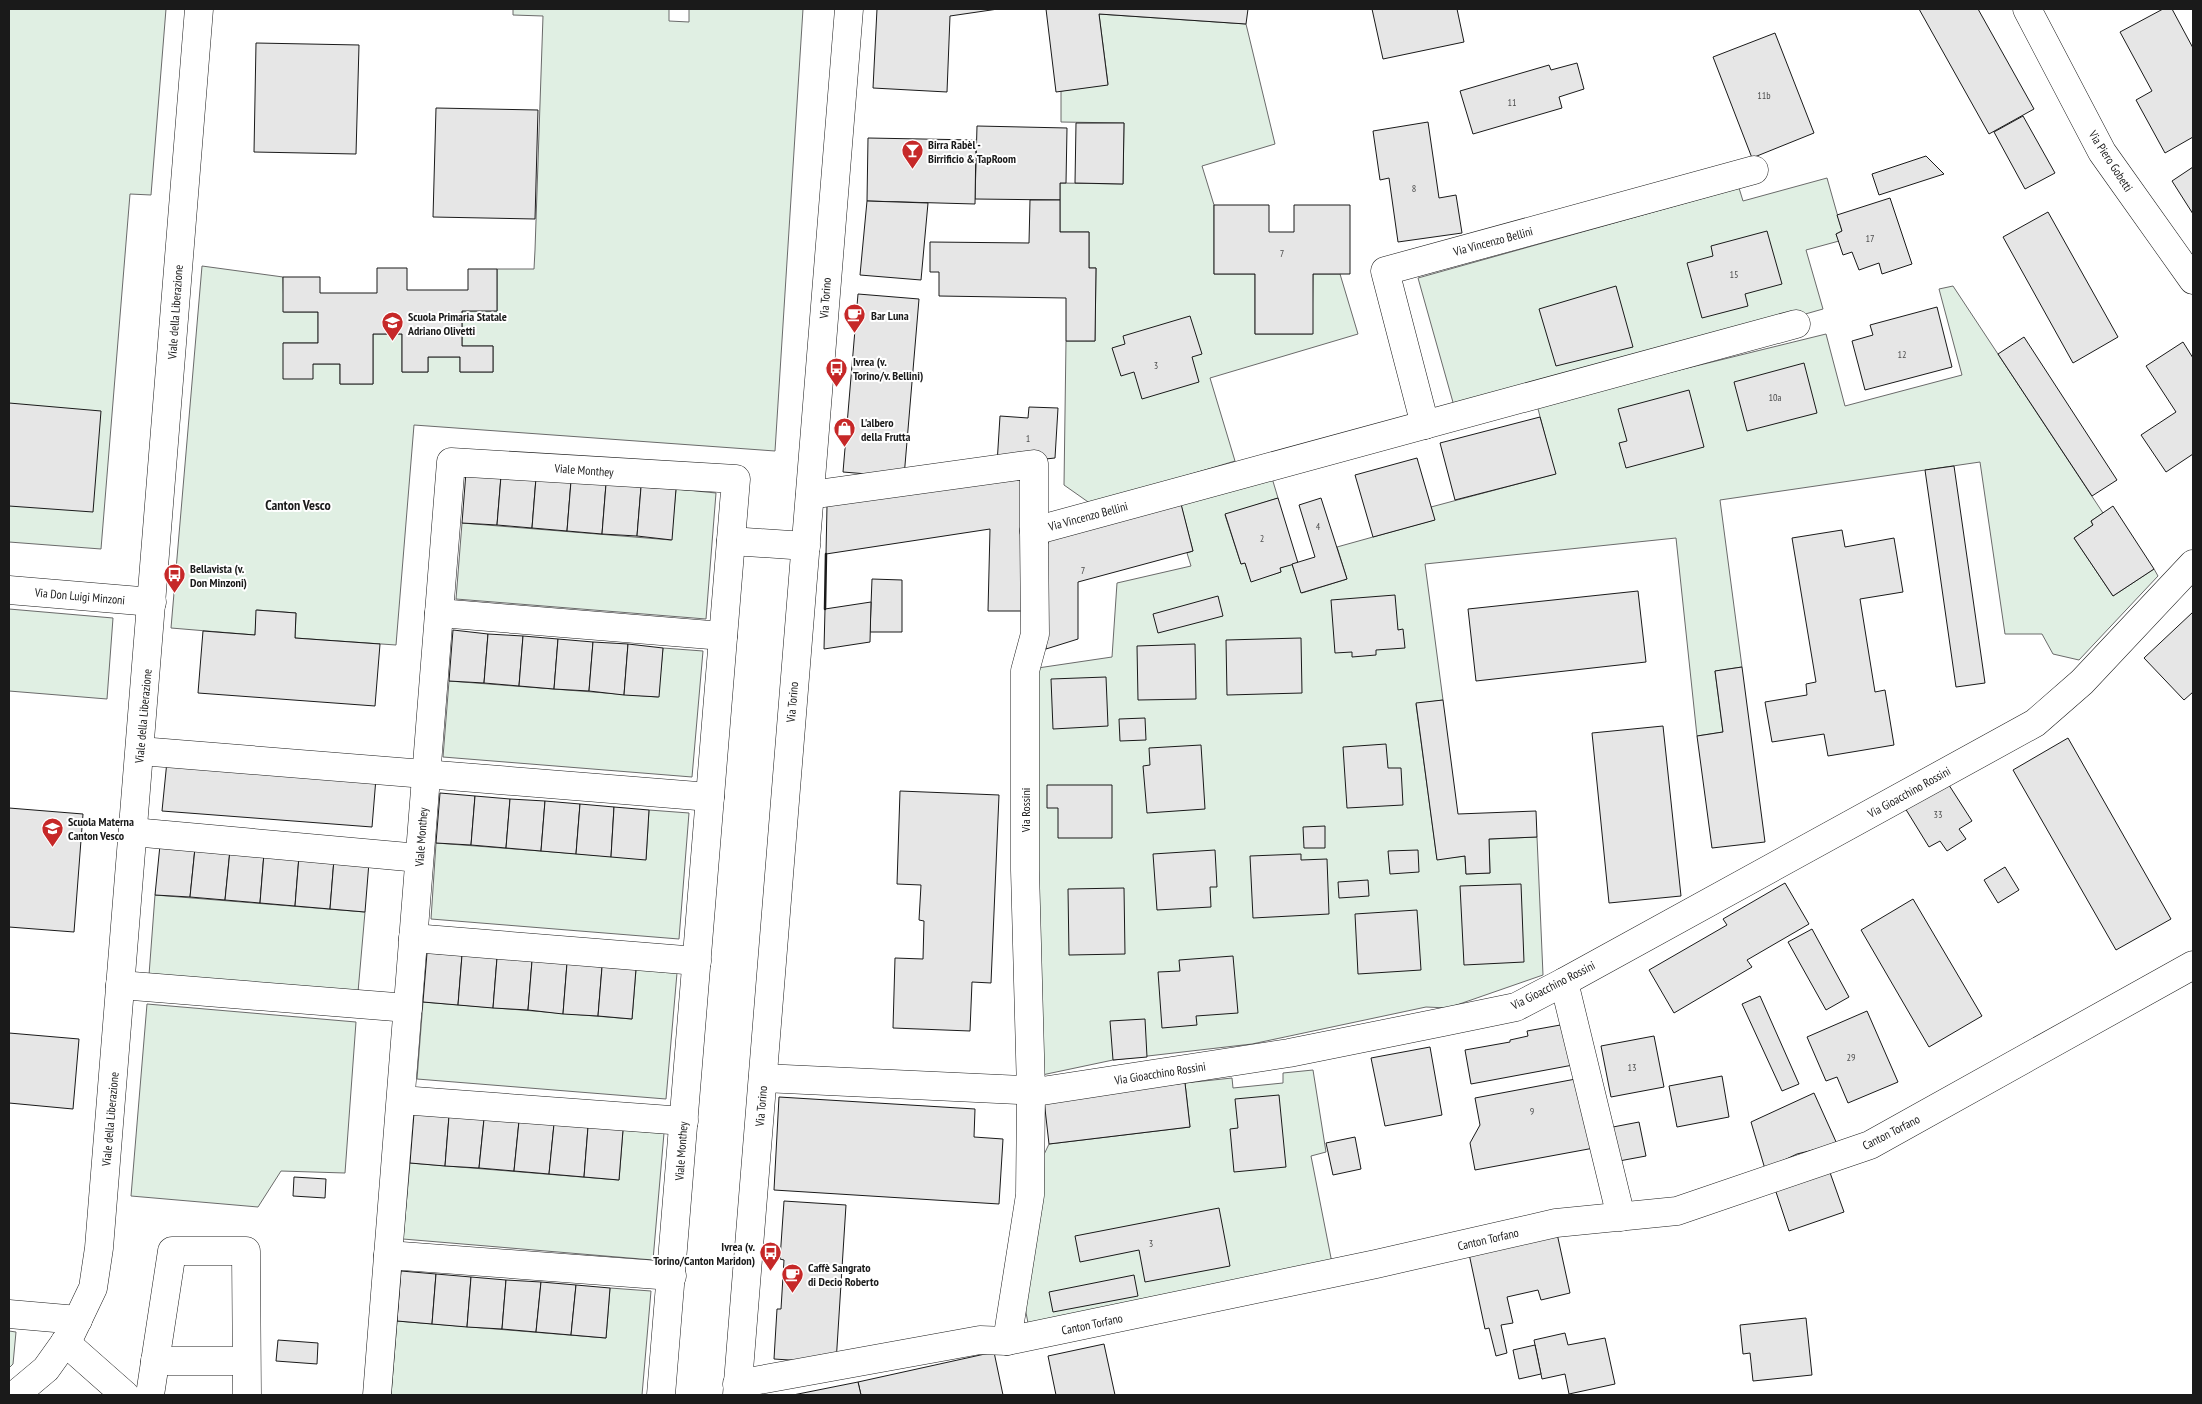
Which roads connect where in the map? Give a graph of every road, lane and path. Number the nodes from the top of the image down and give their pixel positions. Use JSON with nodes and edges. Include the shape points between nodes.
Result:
{"nodes":[{"id":1,"x":199,"y":9,"type":"edge"},
{"id":2,"x":849,"y":9,"type":"edge"},
{"id":3,"x":2027,"y":9,"type":"edge"},
{"id":4,"x":1754,"y":170,"type":"dead end"},
{"id":5,"x":2193,"y":280,"type":"edge"},
{"id":6,"x":1796,"y":324,"type":"dead end"},
{"id":7,"x":1425,"y":425,"type":"junction"},
{"id":8,"x":810,"y":495,"type":"junction"},
{"id":9,"x":1034,"y":531,"type":"junction"},
{"id":10,"x":730,"y":541,"type":"junction"},
{"id":11,"x":806,"y":546,"type":"junction"},
{"id":12,"x":2193,"y":564,"type":"edge"},
{"id":13,"x":9,"y":590,"type":"edge"},
{"id":14,"x":152,"y":602,"type":"junction"},
{"id":15,"x":439,"y":613,"type":"junction"},
{"id":16,"x":723,"y":636,"type":"junction"},
{"id":17,"x":140,"y":751,"type":"junction"},
{"id":18,"x":426,"y":774,"type":"junction"},
{"id":19,"x":710,"y":797,"type":"junction"},
{"id":20,"x":133,"y":832,"type":"junction"},
{"id":21,"x":420,"y":858,"type":"junction"},
{"id":22,"x":413,"y":938,"type":"junction"},
{"id":23,"x":697,"y":961,"type":"junction"},
{"id":24,"x":2193,"y":965,"type":"edge"},
{"id":25,"x":1564,"y":982,"type":"junction"},
{"id":26,"x":120,"y":985,"type":"junction"},
{"id":27,"x":408,"y":1008,"type":"junction"},
{"id":28,"x":763,"y":1078,"type":"junction"},
{"id":29,"x":1031,"y":1091,"type":"junction"},
{"id":30,"x":401,"y":1100,"type":"junction"},
{"id":31,"x":684,"y":1121,"type":"junction"},
{"id":32,"x":1621,"y":1217,"type":"junction"},
{"id":33,"x":388,"y":1255,"type":"junction"},
{"id":34,"x":672,"y":1276,"type":"junction"},
{"id":35,"x":9,"y":1314,"type":"edge"},
{"id":36,"x":72,"y":1331,"type":"junction"},
{"id":37,"x":1007,"y":1342,"type":"junction"},
{"id":38,"x":155,"y":1361,"type":"junction"},
{"id":39,"x":246,"y":1361,"type":"junction"},
{"id":40,"x":737,"y":1389,"type":"edge"},
{"id":41,"x":15,"y":1395,"type":"edge"},
{"id":42,"x":125,"y":1395,"type":"edge"},
{"id":43,"x":150,"y":1395,"type":"edge"},
{"id":44,"x":247,"y":1395,"type":"edge"},
{"id":45,"x":377,"y":1395,"type":"edge"},
{"id":46,"x":661,"y":1395,"type":"edge"}],
"edges":[{"from":1,"to":14,"type":"street","name":"Viale della Liberazione"},
{"from":2,"to":8,"type":"street","name":"Via Torino"},
{"from":3,"to":5,"type":"street","name":"Via Piero Gobetti","via":[[2102,152]]},
{"from":4,"to":7,"type":"street","name":"Via Vincenzo Bellini","via":[[1384,271]]},
{"from":6,"to":7,"type":"street","name":"Via Vincenzo Bellini"},
{"from":7,"to":9,"type":"street","name":"Via Vincenzo Bellini"},
{"from":8,"to":9,"type":"street","name":"Via Vincenzo Bellini","via":[[1034,464]]},
{"from":8,"to":11,"type":"street","name":"Via Torino"},
{"from":9,"to":29,"type":"street","name":"Via Rossini","via":[[1035,634],[1025,671],[1025,870]]},
{"from":10,"to":11,"type":"street"},
{"from":10,"to":15,"type":"street","name":"Viale Monthey","via":[[736,480],[451,462]]},
{"from":10,"to":16,"type":"street","name":"Viale Monthey"},
{"from":11,"to":28,"type":"street","name":"Via Torino"},
{"from":12,"to":25,"type":"street","name":"Via Gioacchino Rossini","via":[[2082,682],[2035,723]]},
{"from":13,"to":14,"type":"street","name":"Via Don Luigi Minzoni"},
{"from":14,"to":17,"type":"street","name":"Viale della Liberazione"},
{"from":15,"to":16,"type":"street"},
{"from":15,"to":18,"type":"street","name":"Viale Monthey"},
{"from":16,"to":19,"type":"street","name":"Viale Monthey"},
{"from":17,"to":18,"type":"street"},
{"from":17,"to":20,"type":"street","name":"Viale della Liberazione"},
{"from":18,"to":19,"type":"street"},
{"from":18,"to":21,"type":"street","name":"Viale Monthey"},
{"from":19,"to":23,"type":"street","name":"Viale Monthey"},
{"from":20,"to":21,"type":"street"},
{"from":20,"to":26,"type":"street","name":"Viale della Liberazione"},
{"from":21,"to":22,"type":"street","name":"Viale Monthey"},
{"from":22,"to":23,"type":"street"},
{"from":22,"to":27,"type":"street","name":"Viale Monthey"},
{"from":23,"to":31,"type":"street","name":"Viale Monthey"},
{"from":24,"to":32,"type":"street","name":"Canton Torfano","via":[[1870,1145],[1677,1212]]},
{"from":25,"to":29,"type":"street","name":"Via Gioacchino Rossini","via":[[1516,1007],[1352,1041]]},
{"from":25,"to":32,"type":"street"},
{"from":26,"to":27,"type":"street"},
{"from":26,"to":36,"type":"street","name":"Viale della Liberazione","via":[[99,1248],[93,1288]]},
{"from":27,"to":30,"type":"street","name":"Viale Monthey"},
{"from":28,"to":29,"type":"street","name":"Via Gioacchino Rossini"},
{"from":28,"to":40,"type":"street","name":"Via Torino"},
{"from":29,"to":37,"type":"street","name":"Via Rossini","via":[[1030,1195]]},
{"from":30,"to":31,"type":"street"},
{"from":30,"to":33,"type":"street","name":"Viale Monthey"},
{"from":31,"to":34,"type":"street","name":"Viale Monthey"},
{"from":32,"to":37,"type":"street","name":"Canton Torfano","via":[[1556,1224]]},
{"from":33,"to":34,"type":"street"},
{"from":33,"to":45,"type":"street","name":"Viale Monthey"},
{"from":34,"to":46,"type":"street","name":"Viale Monthey"},
{"from":35,"to":36,"type":"street"},
{"from":36,"to":41,"type":"street","name":"Viale della Liberazione","via":[[46,1369]]},
{"from":36,"to":42,"type":"street"},
{"from":37,"to":40,"type":"street","name":"Canton Torfano","via":[[980,1340]]},
{"from":38,"to":39,"type":"street"},
{"from":38,"to":39,"type":"street","via":[[172,1251],[246,1251]]},
{"from":38,"to":43,"type":"street"},
{"from":39,"to":44,"type":"street"}]}
